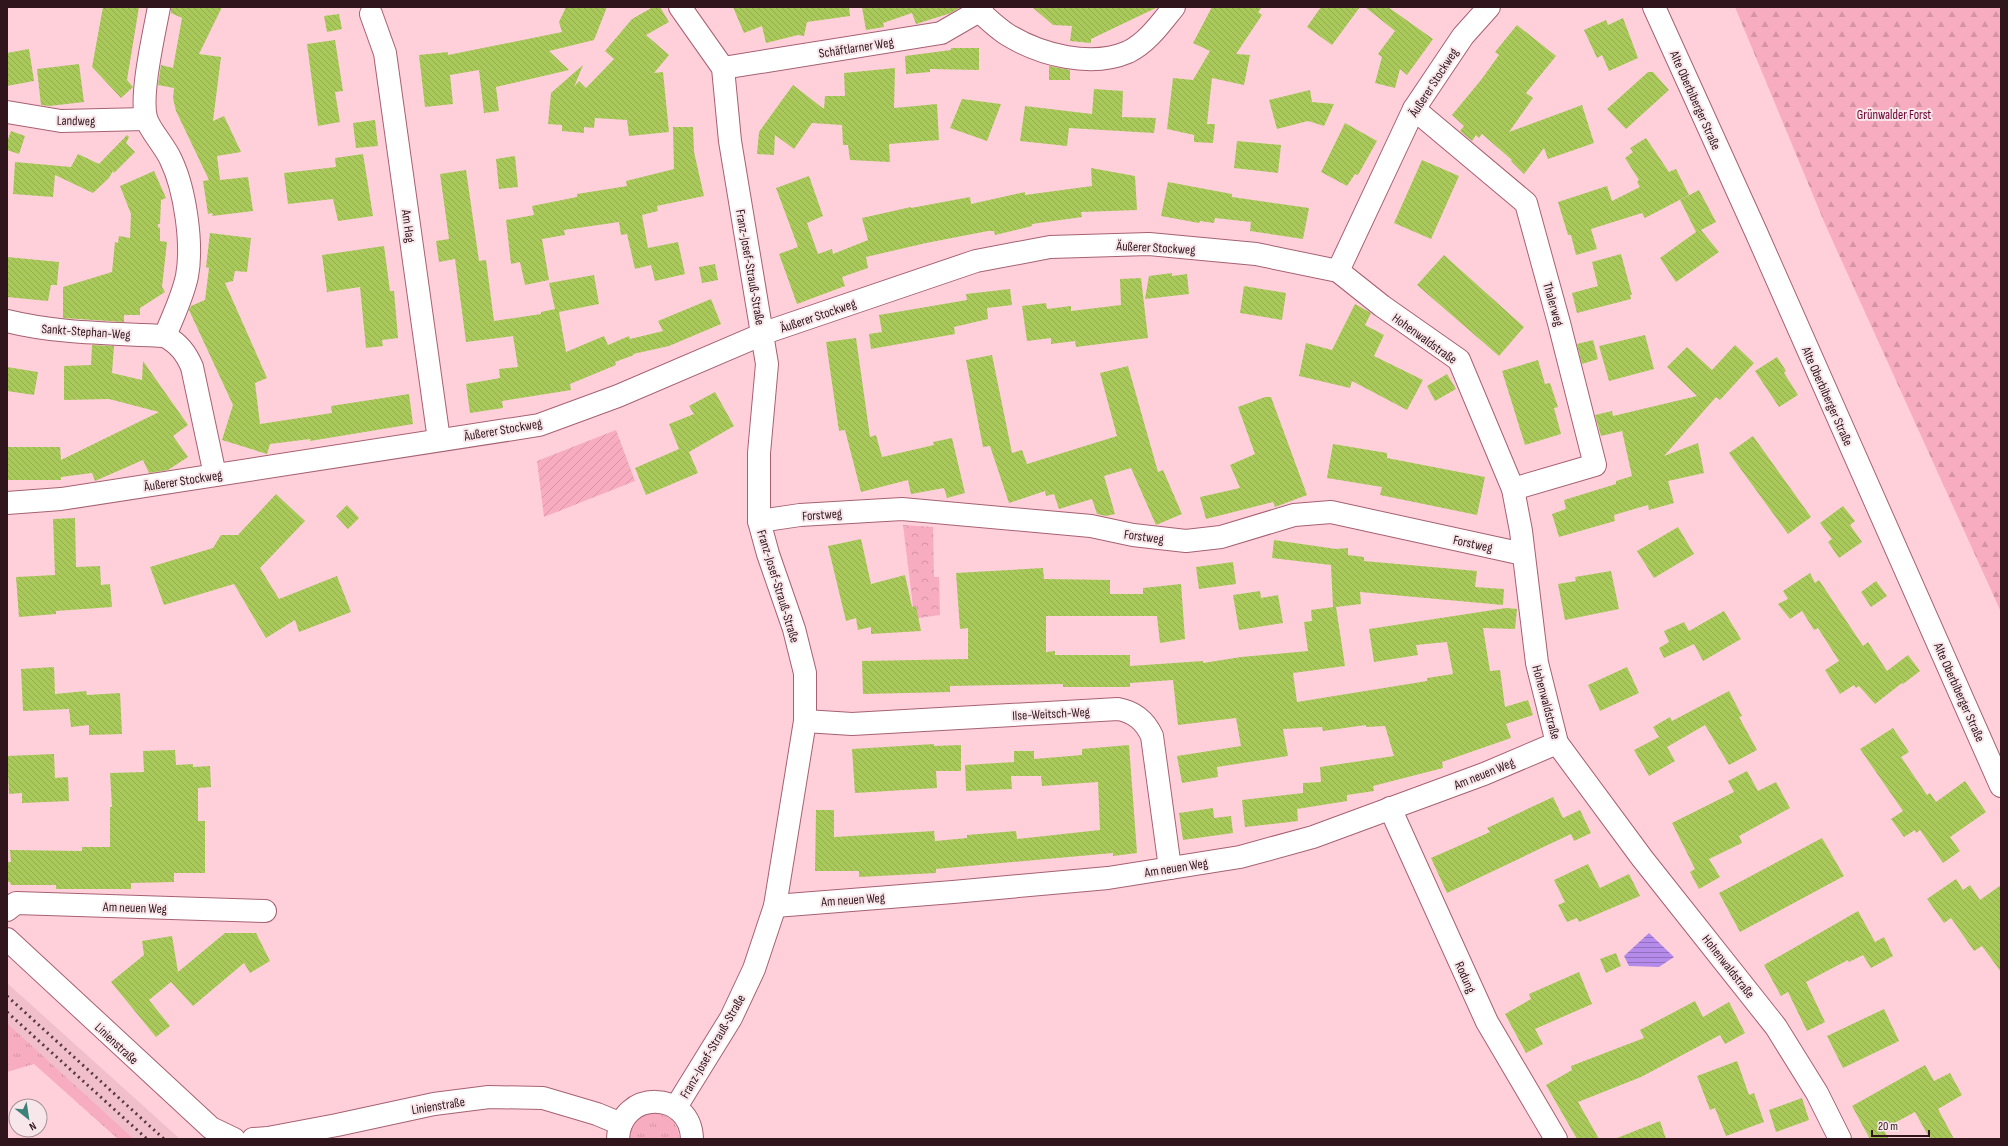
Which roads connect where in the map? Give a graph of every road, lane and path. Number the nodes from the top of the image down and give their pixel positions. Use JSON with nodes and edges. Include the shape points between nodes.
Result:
{"nodes":[{"id":1,"x":159,"y":7,"type":"edge"},
{"id":2,"x":680,"y":7,"type":"edge"},
{"id":3,"x":1174,"y":7,"type":"edge"},
{"id":4,"x":1489,"y":7,"type":"edge"},
{"id":5,"x":1654,"y":7,"type":"edge"},
{"id":6,"x":980,"y":9,"type":"edge"},
{"id":7,"x":371,"y":14,"type":"dead end"},
{"id":8,"x":723,"y":68,"type":"junction"},
{"id":9,"x":1414,"y":109,"type":"junction"},
{"id":10,"x":7,"y":112,"type":"edge"},
{"id":11,"x":146,"y":119,"type":"junction"},
{"id":12,"x":1338,"y":271,"type":"junction"},
{"id":13,"x":7,"y":321,"type":"edge"},
{"id":14,"x":762,"y":334,"type":"junction"},
{"id":15,"x":165,"y":336,"type":"junction"},
{"id":16,"x":439,"y":440,"type":"junction"},
{"id":17,"x":215,"y":475,"type":"junction"},
{"id":18,"x":1513,"y":489,"type":"junction"},
{"id":19,"x":7,"y":503,"type":"edge"},
{"id":20,"x":759,"y":521,"type":"junction"},
{"id":21,"x":1523,"y":554,"type":"junction"},
{"id":22,"x":805,"y":721,"type":"junction"},
{"id":23,"x":1557,"y":742,"type":"junction"},
{"id":24,"x":2001,"y":786,"type":"edge"},
{"id":25,"x":1390,"y":808,"type":"junction"},
{"id":26,"x":1170,"y":868,"type":"junction"},
{"id":27,"x":775,"y":906,"type":"junction"},
{"id":28,"x":7,"y":910,"type":"edge"},
{"id":29,"x":265,"y":912,"type":"dead end"},
{"id":30,"x":7,"y":939,"type":"edge"},
{"id":31,"x":676,"y":1107,"type":"junction"},
{"id":32,"x":620,"y":1131,"type":"edge"},
{"id":33,"x":234,"y":1139,"type":"edge"},
{"id":34,"x":253,"y":1139,"type":"edge"},
{"id":35,"x":692,"y":1139,"type":"edge"},
{"id":36,"x":1556,"y":1139,"type":"edge"},
{"id":37,"x":1840,"y":1139,"type":"edge"}],
"edges":[{"from":1,"to":11,"type":"street","via":[[144,101]]},
{"from":2,"to":8,"type":"street","name":"Franz-Josef-Strauß-Straße"},
{"from":3,"to":6,"type":"street","via":[[1154,32],[1128,51],[1102,58],[1078,58],[1037,50],[1007,34]]},
{"from":4,"to":9,"type":"street","name":"Äußerer Stockweg","via":[[1463,36]]},
{"from":5,"to":24,"type":"street","name":"Alte Oberbiberger Straße"},
{"from":6,"to":8,"type":"street","name":"Schäftlarner Weg","via":[[942,33]]},
{"from":7,"to":16,"type":"street","name":"Am Hag","via":[[385,54]]},
{"from":8,"to":14,"type":"street","name":"Franz-Josef-Strauß-Straße","via":[[730,141]]},
{"from":9,"to":12,"type":"street","name":"Äußerer Stockweg"},
{"from":9,"to":18,"type":"street","name":"Thalerweg","via":[[1526,204],[1559,323],[1595,465]]},
{"from":10,"to":11,"type":"street","name":"Landweg","via":[[62,122]]},
{"from":11,"to":15,"type":"street","via":[[171,159],[186,212],[187,275]]},
{"from":12,"to":14,"type":"street","name":"Äußerer Stockweg","via":[[1256,254],[1149,244],[1050,247],[976,261]]},
{"from":12,"to":18,"type":"street","name":"Hohenwaldstraße","via":[[1382,306],[1459,360]]},
{"from":13,"to":15,"type":"street","name":"Sankt-Stephan-Weg","via":[[34,328],[76,332]]},
{"from":14,"to":16,"type":"street","name":"Äußerer Stockweg","via":[[618,396],[539,425]]},
{"from":14,"to":20,"type":"street","name":"Franz-Josef-Strauß-Straße","via":[[766,364],[759,453]]},
{"from":15,"to":17,"type":"street","via":[[175,341],[186,352],[192,367]]},
{"from":16,"to":17,"type":"street","name":"Äußerer Stockweg"},
{"from":17,"to":19,"type":"street","name":"Äußerer Stockweg","via":[[61,499]]},
{"from":18,"to":21,"type":"street","name":"Hohenwaldstraße"},
{"from":20,"to":21,"type":"street","name":"Forstweg","via":[[800,515],[902,509],[1091,526],[1133,535],[1186,541],[1221,537],[1294,515],[1331,512]]},
{"from":20,"to":22,"type":"street","name":"Franz-Josef-Strauß-Straße","via":[[794,629],[805,673]]},
{"from":21,"to":23,"type":"street","name":"Hohenwaldstraße","via":[[1537,663]]},
{"from":22,"to":26,"type":"street","name":"Ilse-Weitsch-Weg","via":[[852,724],[1118,709],[1128,711],[1146,724],[1152,736]]},
{"from":22,"to":27,"type":"street","name":"Franz-Josef-Strauß-Straße"},
{"from":23,"to":25,"type":"street","name":"Am neuen Weg","via":[[1484,774]]},
{"from":23,"to":37,"type":"street","name":"Hohenwaldstraße","via":[[1642,858],[1776,1027],[1817,1093]]},
{"from":25,"to":26,"type":"street","name":"Am neuen Weg","via":[[1304,840],[1240,857]]},
{"from":25,"to":36,"type":"street","name":"Rodung","via":[[1487,1022]]},
{"from":26,"to":27,"type":"street","name":"Am neuen Weg","via":[[1108,878]]},
{"from":27,"to":31,"type":"street","name":"Franz-Josef-Strauß-Straße","via":[[754,969],[733,1015]]},
{"from":28,"to":29,"type":"street","name":"Am neuen Weg","via":[[16,904]]},
{"from":30,"to":33,"type":"street","name":"Linienstraße","via":[[211,1128]]},
{"from":31,"to":32,"type":"street","name":"Linienstraße","via":[[658,1101],[645,1103],[632,1109]]},
{"from":31,"to":35,"type":"street","via":[[688,1122]]},
{"from":32,"to":34,"type":"street","name":"Linienstraße","via":[[597,1114],[543,1098],[490,1097],[434,1104],[322,1128]]}]}
